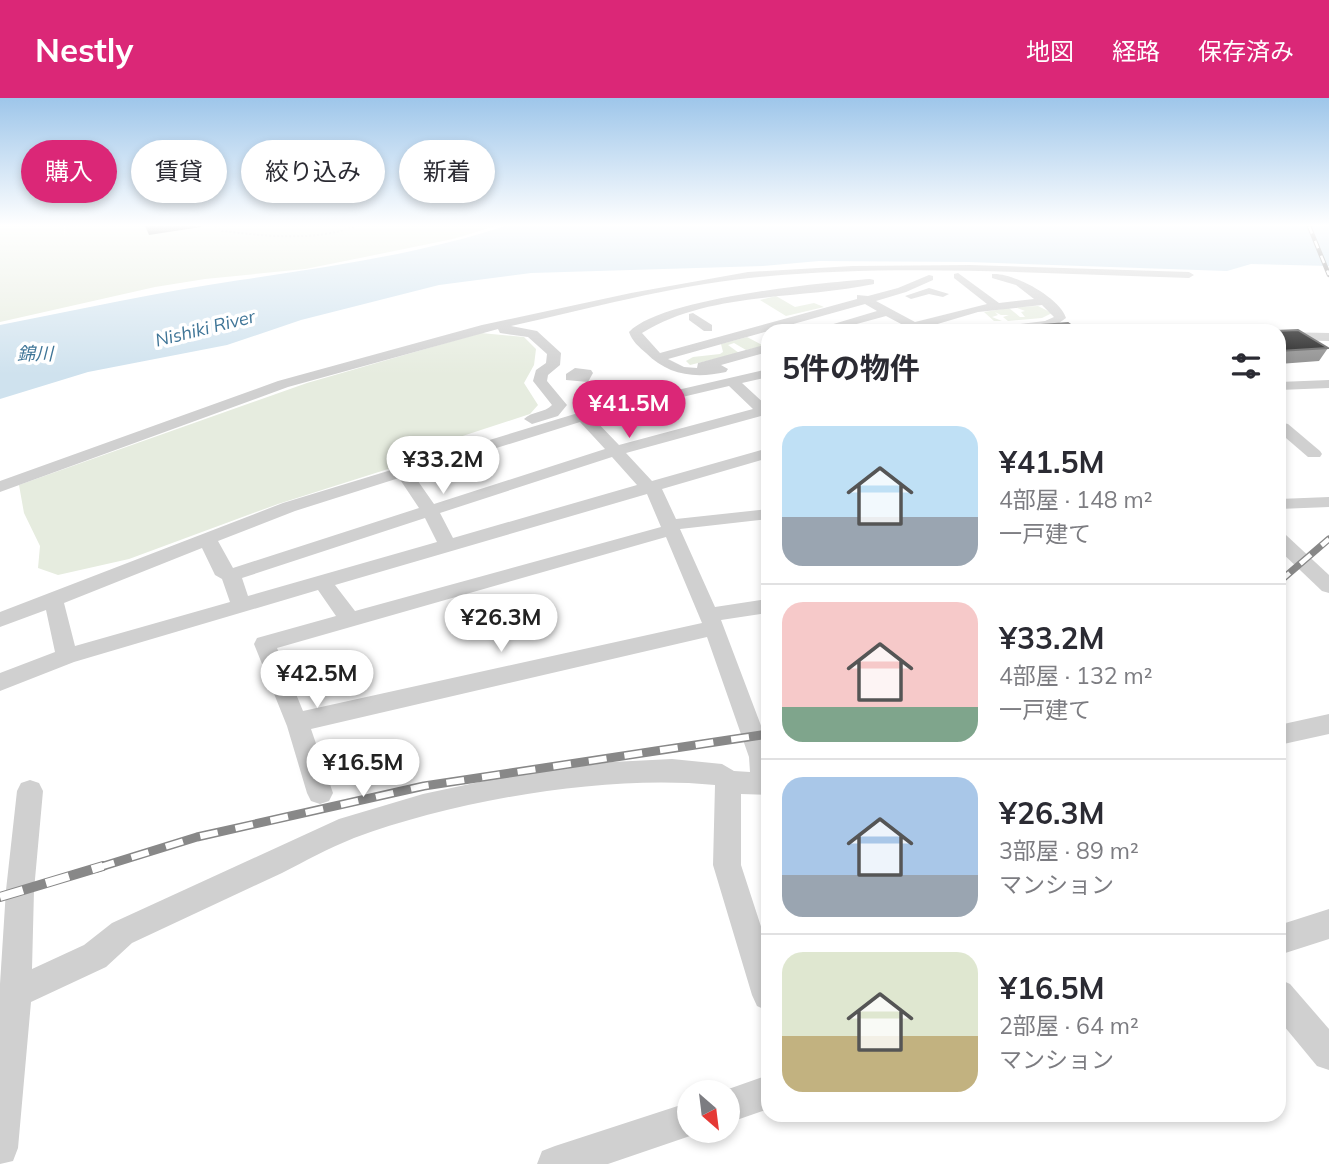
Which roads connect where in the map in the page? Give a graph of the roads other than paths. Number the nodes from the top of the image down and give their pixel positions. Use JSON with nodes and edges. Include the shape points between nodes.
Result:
{"nodes":[{"id":1,"x":744,"y":276,"type":"edge"},
{"id":2,"x":933,"y":278,"type":"junction"},
{"id":3,"x":962,"y":279,"type":"junction"},
{"id":4,"x":992,"y":281,"type":"junction"},
{"id":5,"x":807,"y":288,"type":"junction"},
{"id":6,"x":845,"y":289,"type":"junction"},
{"id":7,"x":902,"y":290,"type":"junction"},
{"id":8,"x":976,"y":290,"type":"junction"},
{"id":9,"x":776,"y":293,"type":"junction"},
{"id":10,"x":943,"y":294,"type":"junction"},
{"id":11,"x":885,"y":295,"type":"junction"},
{"id":12,"x":748,"y":298,"type":"junction"},
{"id":13,"x":866,"y":300,"type":"junction"},
{"id":14,"x":1045,"y":301,"type":"junction"},
{"id":15,"x":836,"y":306,"type":"junction"},
{"id":16,"x":972,"y":306,"type":"junction"},
{"id":17,"x":913,"y":308,"type":"junction"},
{"id":18,"x":729,"y":309,"type":"junction"},
{"id":19,"x":887,"y":311,"type":"junction"},
{"id":20,"x":1005,"y":314,"type":"edge"},
{"id":21,"x":871,"y":316,"type":"junction"},
{"id":22,"x":1059,"y":319,"type":"junction"},
{"id":23,"x":785,"y":321,"type":"junction"},
{"id":24,"x":685,"y":324,"type":"junction"},
{"id":25,"x":778,"y":324,"type":"edge"},
{"id":26,"x":790,"y":324,"type":"edge"},
{"id":27,"x":824,"y":324,"type":"edge"},
{"id":28,"x":854,"y":324,"type":"edge"},
{"id":29,"x":879,"y":324,"type":"edge"},
{"id":30,"x":902,"y":324,"type":"edge"},
{"id":31,"x":906,"y":324,"type":"edge"},
{"id":32,"x":915,"y":324,"type":"edge"},
{"id":33,"x":959,"y":324,"type":"edge"},
{"id":34,"x":1040,"y":324,"type":"edge"},
{"id":35,"x":1046,"y":324,"type":"edge"},
{"id":36,"x":482,"y":329,"type":"junction"},
{"id":37,"x":759,"y":332,"type":"edge"},
{"id":38,"x":1286,"y":336,"type":"edge"},
{"id":39,"x":1329,"y":337,"type":"edge"},
{"id":40,"x":711,"y":343,"type":"junction"},
{"id":41,"x":731,"y":344,"type":"dead end"},
{"id":42,"x":761,"y":349,"type":"edge"},
{"id":43,"x":652,"y":354,"type":"junction"},
{"id":44,"x":746,"y":354,"type":"junction"},
{"id":45,"x":761,"y":362,"type":"edge"},
{"id":46,"x":685,"y":370,"type":"junction"},
{"id":47,"x":761,"y":374,"type":"edge"},
{"id":48,"x":730,"y":380,"type":"junction"},
{"id":49,"x":1329,"y":384,"type":"edge"},
{"id":50,"x":1286,"y":386,"type":"edge"},
{"id":51,"x":761,"y":408,"type":"edge"},
{"id":52,"x":761,"y":414,"type":"edge"},
{"id":53,"x":583,"y":416,"type":"junction"},
{"id":54,"x":1286,"y":429,"type":"edge"},
{"id":55,"x":1299,"y":438,"type":"junction"},
{"id":56,"x":1329,"y":442,"type":"edge"},
{"id":57,"x":615,"y":452,"type":"junction"},
{"id":58,"x":1314,"y":454,"type":"dead end"},
{"id":59,"x":761,"y":455,"type":"edge"},
{"id":60,"x":424,"y":464,"type":"junction"},
{"id":61,"x":402,"y":471,"type":"junction"},
{"id":62,"x":0,"y":487,"type":"edge"},
{"id":63,"x":651,"y":488,"type":"junction"},
{"id":64,"x":1329,"y":502,"type":"edge"},
{"id":65,"x":1286,"y":504,"type":"edge"},
{"id":66,"x":430,"y":511,"type":"junction"},
{"id":67,"x":761,"y":515,"type":"edge"},
{"id":68,"x":670,"y":527,"type":"junction"},
{"id":69,"x":210,"y":543,"type":"junction"},
{"id":70,"x":447,"y":544,"type":"junction"},
{"id":71,"x":1286,"y":546,"type":"edge"},
{"id":72,"x":231,"y":575,"type":"junction"},
{"id":73,"x":322,"y":581,"type":"junction"},
{"id":74,"x":1329,"y":586,"type":"edge"},
{"id":75,"x":53,"y":598,"type":"junction"},
{"id":76,"x":241,"y":605,"type":"junction"},
{"id":77,"x":761,"y":608,"type":"edge"},
{"id":78,"x":0,"y":620,"type":"edge"},
{"id":79,"x":349,"y":620,"type":"junction"},
{"id":80,"x":711,"y":622,"type":"junction"},
{"id":81,"x":67,"y":656,"type":"junction"},
{"id":82,"x":0,"y":682,"type":"edge"},
{"id":83,"x":298,"y":722,"type":"junction"},
{"id":84,"x":1329,"y":724,"type":"edge"},
{"id":85,"x":1286,"y":733,"type":"edge"},
{"id":86,"x":761,"y":757,"type":"edge"},
{"id":87,"x":729,"y":782,"type":"junction"},
{"id":88,"x":761,"y":784,"type":"edge"},
{"id":89,"x":30,"y":790,"type":"dead end"},
{"id":90,"x":320,"y":793,"type":"dead end"},
{"id":91,"x":1329,"y":924,"type":"edge"},
{"id":92,"x":1286,"y":938,"type":"edge"},
{"id":93,"x":761,"y":973,"type":"edge"},
{"id":94,"x":7,"y":997,"type":"edge"},
{"id":95,"x":1286,"y":1003,"type":"edge"},
{"id":96,"x":1329,"y":1054,"type":"edge"},
{"id":97,"x":761,"y":1094,"type":"edge"},
{"id":98,"x":740,"y":1102,"type":"edge"},
{"id":99,"x":677,"y":1123,"type":"edge"},
{"id":100,"x":0,"y":1148,"type":"edge"},
{"id":101,"x":555,"y":1164,"type":"edge"}],
"edges":[{"from":1,"to":36,"type":"street"},
{"from":2,"to":3,"type":"street"},
{"from":2,"to":6,"type":"street"},
{"from":2,"to":7,"type":"street"},
{"from":2,"to":10,"type":"street","via":[[954,291]]},
{"from":3,"to":4,"type":"street"},
{"from":3,"to":4,"type":"street","via":[[980,281],[987,287]]},
{"from":3,"to":8,"type":"street"},
{"from":4,"to":14,"type":"street","via":[[1009,278]]},
{"from":4,"to":20,"type":"street"},
{"from":5,"to":6,"type":"street"},
{"from":5,"to":9,"type":"street"},
{"from":5,"to":15,"type":"street"},
{"from":6,"to":7,"type":"street","via":[[873,291],[890,286]]},
{"from":6,"to":13,"type":"street"},
{"from":6,"to":15,"type":"street","via":[[831,291],[842,298]]},
{"from":7,"to":10,"type":"street","via":[[910,296],[929,290]]},
{"from":7,"to":11,"type":"street"},
{"from":8,"to":20,"type":"street"},
{"from":8,"to":20,"type":"street","via":[[991,289],[1002,298]]},
{"from":9,"to":12,"type":"street"},
{"from":9,"to":15,"type":"street","via":[[799,304],[818,301]]},
{"from":10,"to":17,"type":"street"},
{"from":11,"to":13,"type":"street"},
{"from":11,"to":17,"type":"street"},
{"from":12,"to":18,"type":"street"},
{"from":12,"to":23,"type":"street"},
{"from":13,"to":15,"type":"street"},
{"from":13,"to":19,"type":"street"},
{"from":14,"to":20,"type":"street"},
{"from":14,"to":22,"type":"street","via":[[1058,311]]},
{"from":15,"to":23,"type":"street"},
{"from":15,"to":27,"type":"street","via":[[849,315],[822,319]]},
{"from":16,"to":17,"type":"street"},
{"from":16,"to":17,"type":"street","via":[[964,300]]},
{"from":16,"to":20,"type":"street"},
{"from":16,"to":32,"type":"street"},
{"from":17,"to":19,"type":"street"},
{"from":17,"to":31,"type":"street"},
{"from":18,"to":24,"type":"street"},
{"from":18,"to":24,"type":"street","via":[[667,316]]},
{"from":19,"to":21,"type":"street"},
{"from":19,"to":30,"type":"street"},
{"from":20,"to":22,"type":"street"},
{"from":20,"to":33,"type":"street"},
{"from":20,"to":34,"type":"street"},
{"from":21,"to":28,"type":"street"},
{"from":21,"to":29,"type":"street","via":[[883,323]]},
{"from":22,"to":35,"type":"street"},
{"from":23,"to":25,"type":"street"},
{"from":23,"to":26,"type":"street"},
{"from":24,"to":43,"type":"street","via":[[636,336]]},
{"from":36,"to":60,"type":"street","via":[[539,335],[554,354],[553,365],[541,373],[541,381],[560,405],[553,413],[447,450]]},
{"from":36,"to":62,"type":"street","via":[[283,384]]},
{"from":37,"to":40,"type":"street"},
{"from":37,"to":43,"type":"street","via":[[750,322]]},
{"from":38,"to":39,"type":"street"},
{"from":40,"to":43,"type":"street"},
{"from":40,"to":46,"type":"street","via":[[717,352],[683,360]]},
{"from":41,"to":44,"type":"street"},
{"from":42,"to":44,"type":"street"},
{"from":43,"to":46,"type":"street","via":[[667,368]]},
{"from":44,"to":46,"type":"street"},
{"from":45,"to":46,"type":"street","via":[[699,373]]},
{"from":47,"to":48,"type":"street"},
{"from":48,"to":51,"type":"street"},
{"from":48,"to":53,"type":"street"},
{"from":49,"to":50,"type":"street"},
{"from":52,"to":57,"type":"street"},
{"from":53,"to":57,"type":"street"},
{"from":53,"to":60,"type":"street"},
{"from":54,"to":55,"type":"street"},
{"from":55,"to":56,"type":"street"},
{"from":55,"to":58,"type":"street"},
{"from":57,"to":63,"type":"street"},
{"from":57,"to":66,"type":"street"},
{"from":59,"to":63,"type":"street"},
{"from":60,"to":61,"type":"street"},
{"from":61,"to":66,"type":"street"},
{"from":61,"to":69,"type":"street","via":[[289,507]]},
{"from":63,"to":68,"type":"street"},
{"from":63,"to":70,"type":"street"},
{"from":64,"to":65,"type":"street"},
{"from":66,"to":70,"type":"street"},
{"from":66,"to":72,"type":"street"},
{"from":67,"to":68,"type":"street"},
{"from":68,"to":79,"type":"street"},
{"from":68,"to":80,"type":"street"},
{"from":69,"to":72,"type":"street","via":[[222,570]]},
{"from":69,"to":75,"type":"street"},
{"from":70,"to":73,"type":"street"},
{"from":71,"to":74,"type":"street"},
{"from":72,"to":76,"type":"street"},
{"from":73,"to":76,"type":"street"},
{"from":73,"to":79,"type":"street"},
{"from":75,"to":78,"type":"street"},
{"from":75,"to":81,"type":"street"},
{"from":76,"to":81,"type":"street"},
{"from":77,"to":80,"type":"street"},
{"from":79,"to":83,"type":"street","via":[[265,644]]},
{"from":80,"to":83,"type":"street"},
{"from":80,"to":86,"type":"street"},
{"from":81,"to":82,"type":"street"},
{"from":83,"to":90,"type":"street"},
{"from":84,"to":85,"type":"street"},
{"from":87,"to":88,"type":"street"},
{"from":87,"to":93,"type":"street","via":[[727,865]]},
{"from":87,"to":94,"type":"street","via":[[722,775],[672,771],[612,773],[503,788],[348,828],[122,933],[95,956]]},
{"from":89,"to":94,"type":"street"},
{"from":91,"to":92,"type":"street"},
{"from":94,"to":100,"type":"street","via":[[14,1019]]},
{"from":95,"to":96,"type":"street"},
{"from":97,"to":98,"type":"street"},
{"from":99,"to":101,"type":"street"}]}
